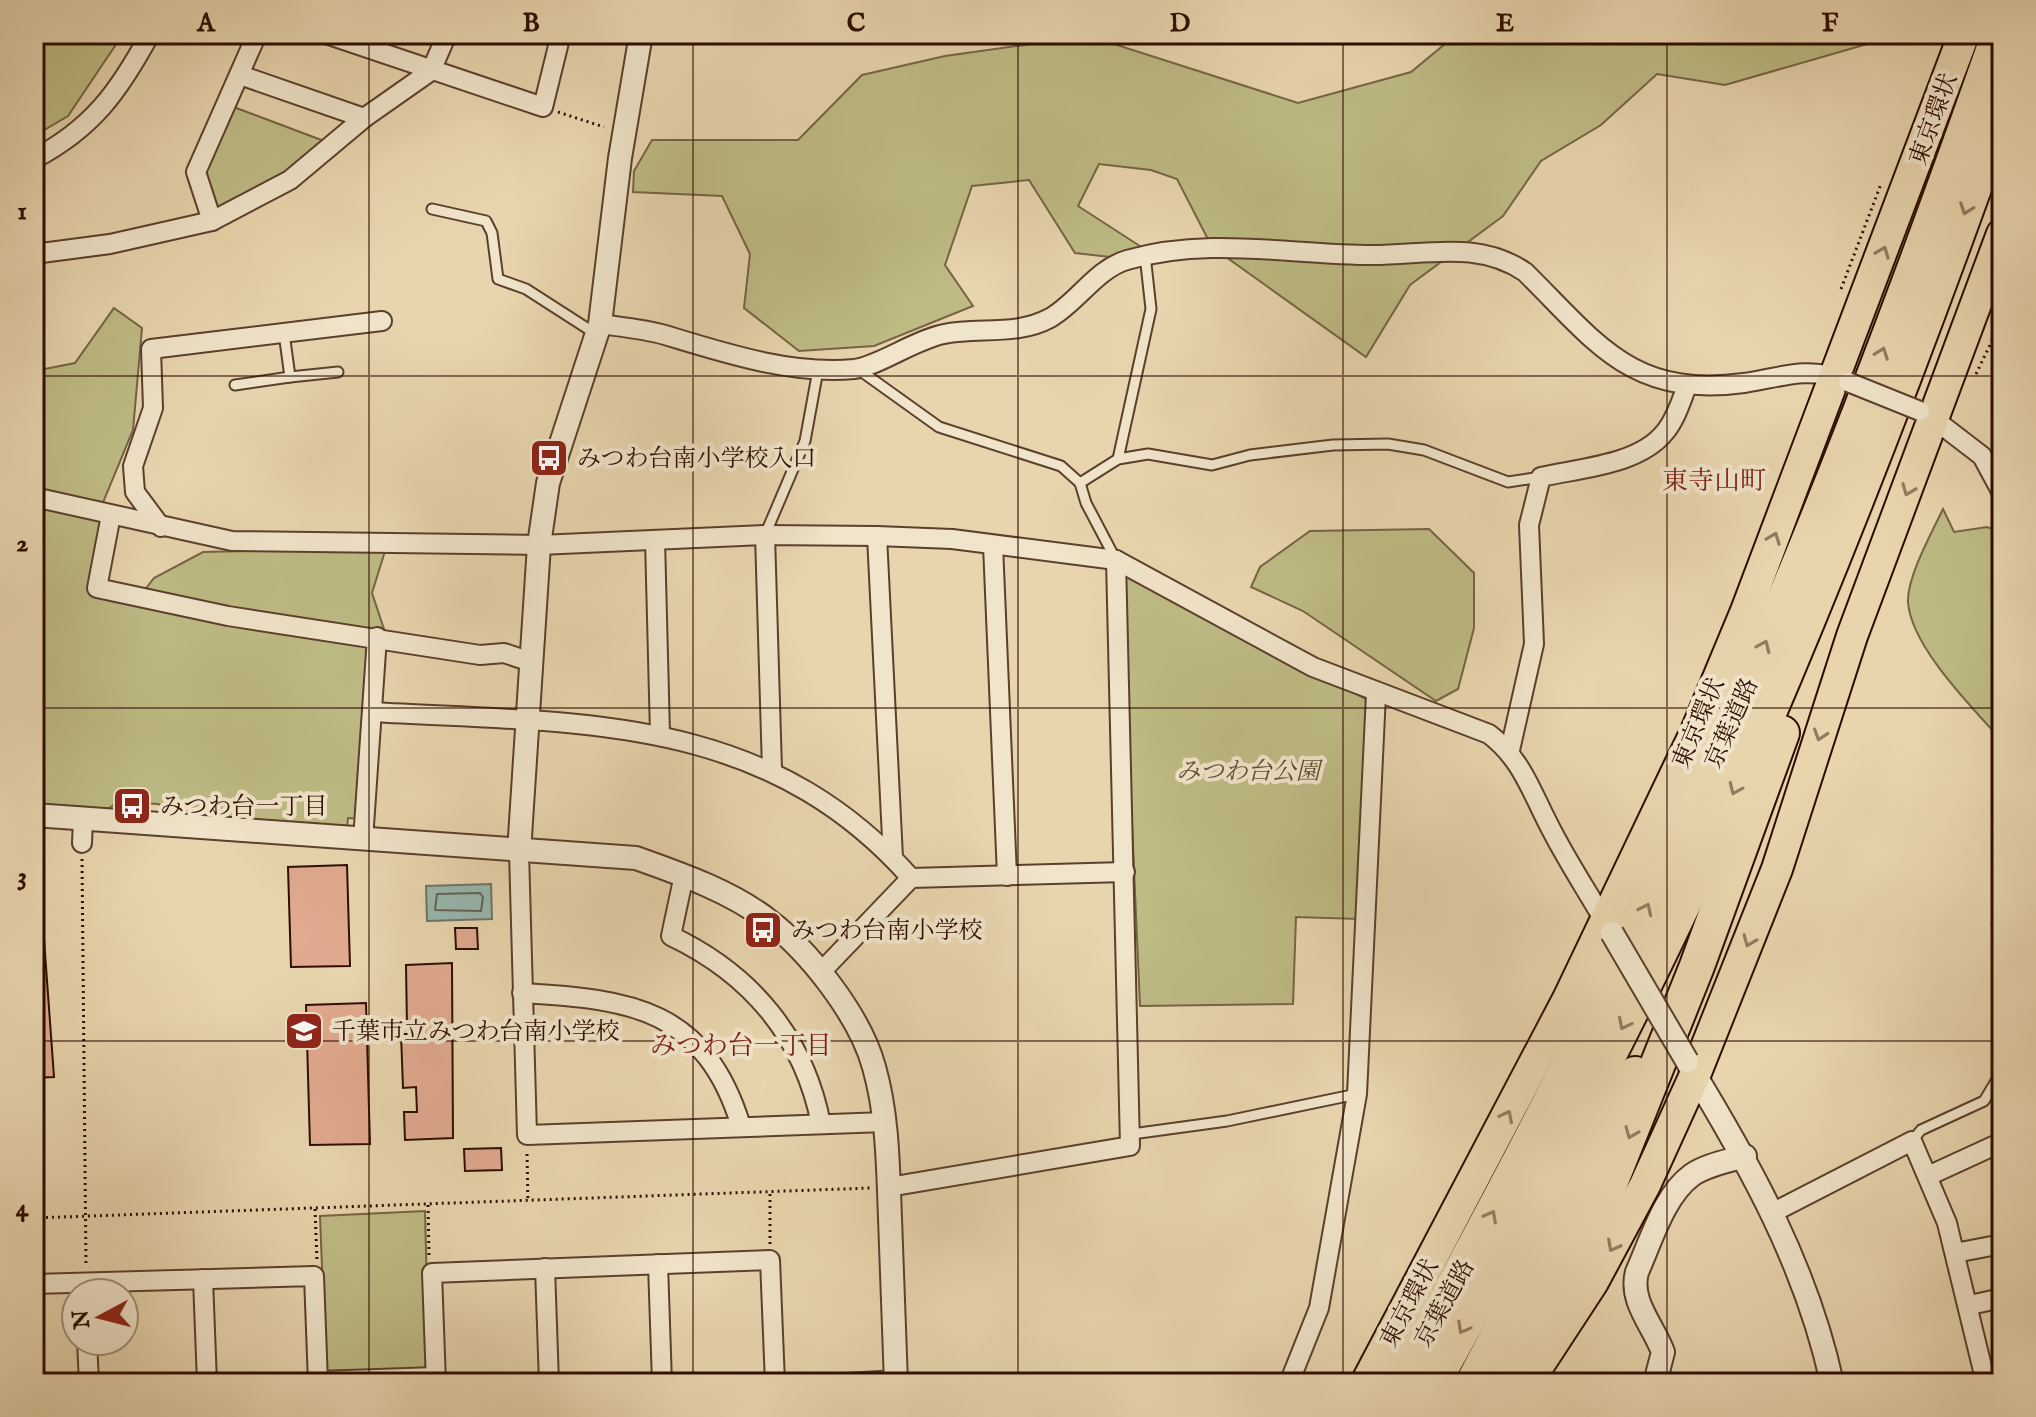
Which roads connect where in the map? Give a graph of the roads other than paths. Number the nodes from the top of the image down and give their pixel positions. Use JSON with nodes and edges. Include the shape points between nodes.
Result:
{"nodes":[{"id":1,"x":150,"y":34,"type":"edge"},
{"id":2,"x":257,"y":34,"type":"edge"},
{"id":3,"x":326,"y":34,"type":"edge"},
{"id":4,"x":447,"y":34,"type":"edge"},
{"id":5,"x":561,"y":34,"type":"edge"},
{"id":6,"x":641,"y":34,"type":"edge"},
{"id":7,"x":1964,"y":34,"type":"edge"},
{"id":8,"x":1999,"y":34,"type":"edge"},
{"id":9,"x":431,"y":71,"type":"junction"},
{"id":10,"x":240,"y":75,"type":"junction"},
{"id":11,"x":2002,"y":110,"type":"edge"},
{"id":12,"x":364,"y":118,"type":"junction"},
{"id":13,"x":34,"y":159,"type":"edge"},
{"id":14,"x":432,"y":209,"type":"dead end"},
{"id":15,"x":212,"y":221,"type":"junction"},
{"id":16,"x":2002,"y":234,"type":"edge"},
{"id":17,"x":34,"y":254,"type":"edge"},
{"id":18,"x":1145,"y":255,"type":"junction"},
{"id":19,"x":382,"y":321,"type":"dead end"},
{"id":20,"x":598,"y":329,"type":"junction"},
{"id":21,"x":284,"y":333,"type":"junction"},
{"id":22,"x":858,"y":369,"type":"junction"},
{"id":23,"x":818,"y":370,"type":"junction"},
{"id":24,"x":338,"y":372,"type":"dead end"},
{"id":25,"x":290,"y":377,"type":"junction"},
{"id":26,"x":1841,"y":379,"type":"junction"},
{"id":27,"x":235,"y":385,"type":"dead end"},
{"id":28,"x":1687,"y":386,"type":"junction"},
{"id":29,"x":1928,"y":414,"type":"junction"},
{"id":30,"x":1876,"y":454,"type":"junction"},
{"id":31,"x":1982,"y":456,"type":"junction"},
{"id":32,"x":1118,"y":459,"type":"junction"},
{"id":33,"x":2002,"y":459,"type":"edge"},
{"id":34,"x":1541,"y":477,"type":"junction"},
{"id":35,"x":1080,"y":483,"type":"junction"},
{"id":36,"x":2002,"y":493,"type":"edge"},
{"id":37,"x":34,"y":497,"type":"edge"},
{"id":38,"x":111,"y":515,"type":"junction"},
{"id":39,"x":161,"y":527,"type":"junction"},
{"id":40,"x":765,"y":535,"type":"junction"},
{"id":41,"x":877,"y":536,"type":"junction"},
{"id":42,"x":655,"y":540,"type":"junction"},
{"id":43,"x":539,"y":545,"type":"junction"},
{"id":44,"x":993,"y":545,"type":"junction"},
{"id":45,"x":1116,"y":560,"type":"junction"},
{"id":46,"x":377,"y":637,"type":"junction"},
{"id":47,"x":531,"y":662,"type":"junction"},
{"id":48,"x":1376,"y":694,"type":"junction"},
{"id":49,"x":372,"y":712,"type":"junction"},
{"id":50,"x":527,"y":721,"type":"junction"},
{"id":51,"x":660,"y":734,"type":"junction"},
{"id":52,"x":1510,"y":750,"type":"junction"},
{"id":53,"x":772,"y":770,"type":"junction"},
{"id":54,"x":34,"y":815,"type":"edge"},
{"id":55,"x":83,"y":819,"type":"junction"},
{"id":56,"x":363,"y":840,"type":"junction"},
{"id":57,"x":82,"y":843,"type":"road end"},
{"id":58,"x":519,"y":852,"type":"junction"},
{"id":59,"x":893,"y":858,"type":"junction"},
{"id":60,"x":1125,"y":872,"type":"junction"},
{"id":61,"x":684,"y":875,"type":"junction"},
{"id":62,"x":1007,"y":876,"type":"junction"},
{"id":63,"x":911,"y":878,"type":"junction"},
{"id":64,"x":1997,"y":923,"type":"dead end"},
{"id":65,"x":1608,"y":927,"type":"junction"},
{"id":66,"x":2002,"y":944,"type":"edge"},
{"id":67,"x":1697,"y":966,"type":"junction"},
{"id":68,"x":820,"y":973,"type":"junction"},
{"id":69,"x":522,"y":993,"type":"junction"},
{"id":70,"x":1691,"y":1068,"type":"junction"},
{"id":71,"x":2002,"y":1071,"type":"edge"},
{"id":72,"x":1357,"y":1094,"type":"junction"},
{"id":73,"x":885,"y":1122,"type":"junction"},
{"id":74,"x":821,"y":1124,"type":"junction"},
{"id":75,"x":741,"y":1126,"type":"junction"},
{"id":76,"x":1132,"y":1134,"type":"junction"},
{"id":77,"x":1912,"y":1141,"type":"junction"},
{"id":78,"x":2002,"y":1142,"type":"edge"},
{"id":79,"x":1745,"y":1156,"type":"junction"},
{"id":80,"x":1928,"y":1176,"type":"junction"},
{"id":81,"x":889,"y":1187,"type":"junction"},
{"id":82,"x":1772,"y":1213,"type":"junction"},
{"id":83,"x":2002,"y":1244,"type":"edge"},
{"id":84,"x":1955,"y":1253,"type":"junction"},
{"id":85,"x":658,"y":1264,"type":"junction"},
{"id":86,"x":545,"y":1268,"type":"junction"},
{"id":87,"x":203,"y":1279,"type":"junction"},
{"id":88,"x":34,"y":1284,"type":"edge"},
{"id":89,"x":140,"y":1284,"type":"edge"},
{"id":90,"x":60,"y":1286,"type":"edge"},
{"id":91,"x":2002,"y":1298,"type":"edge"},
{"id":92,"x":1970,"y":1305,"type":"junction"},
{"id":93,"x":88,"y":1357,"type":"edge"},
{"id":94,"x":436,"y":1380,"type":"edge"},
{"id":95,"x":318,"y":1382,"type":"edge"},
{"id":96,"x":896,"y":1382,"type":"edge"},
{"id":97,"x":89,"y":1383,"type":"edge"},
{"id":98,"x":207,"y":1383,"type":"edge"},
{"id":99,"x":549,"y":1383,"type":"edge"},
{"id":100,"x":662,"y":1383,"type":"edge"},
{"id":101,"x":775,"y":1383,"type":"edge"},
{"id":102,"x":846,"y":1383,"type":"edge"},
{"id":103,"x":1289,"y":1383,"type":"edge"},
{"id":104,"x":1366,"y":1383,"type":"edge"},
{"id":105,"x":1400,"y":1383,"type":"edge"},
{"id":106,"x":1433,"y":1383,"type":"edge"},
{"id":107,"x":1473,"y":1383,"type":"edge"},
{"id":108,"x":1498,"y":1383,"type":"edge"},
{"id":109,"x":1527,"y":1383,"type":"edge"},
{"id":110,"x":1655,"y":1383,"type":"edge"},
{"id":111,"x":1832,"y":1383,"type":"edge"},
{"id":112,"x":1986,"y":1383,"type":"edge"}],
"edges":[{"from":1,"to":13,"type":"street","via":[[120,88],[68,141]]},
{"from":2,"to":10,"type":"street"},
{"from":3,"to":9,"type":"street"},
{"from":4,"to":9,"type":"street"},
{"from":5,"to":9,"type":"street","via":[[543,107]]},
{"from":6,"to":20,"type":"street"},
{"from":26,"to":7,"type":"highway","name":"東京環状","one_way":true},
{"from":105,"to":8,"type":"highway","name":"京葉道路","one_way":true,"via":[[1569,1063],[1706,779],[1850,439]]},
{"from":9,"to":12,"type":"street"},
{"from":10,"to":12,"type":"street"},
{"from":10,"to":15,"type":"street","via":[[196,172]]},
{"from":11,"to":30,"type":"highway","name":"京葉道路","one_way":true},
{"from":12,"to":15,"type":"street","via":[[290,180]]},
{"from":14,"to":20,"type":"lane","via":[[486,221],[498,279]]},
{"from":15,"to":17,"type":"street","via":[[110,244]]},
{"from":16,"to":29,"type":"highway"},
{"from":18,"to":22,"type":"street","via":[[1111,268],[1035,325],[945,334]]},
{"from":18,"to":28,"type":"street","via":[[1201,246],[1495,256],[1525,272],[1612,358]]},
{"from":18,"to":32,"type":"lane","via":[[1151,309]]},
{"from":19,"to":21,"type":"street"},
{"from":20,"to":23,"type":"street"},
{"from":20,"to":43,"type":"street","via":[[554,460]]},
{"from":21,"to":25,"type":"lane"},
{"from":21,"to":39,"type":"street","via":[[151,349],[153,408],[133,466],[135,492]]},
{"from":22,"to":23,"type":"street"},
{"from":22,"to":35,"type":"lane","via":[[939,427],[1061,466]]},
{"from":23,"to":40,"type":"lane","via":[[805,441]]},
{"from":24,"to":25,"type":"lane"},
{"from":25,"to":27,"type":"lane"},
{"from":26,"to":28,"type":"street","via":[[1798,372]]},
{"from":26,"to":29,"type":"street","bridge":true},
{"from":65,"to":26,"type":"highway","name":"東京環状","one_way":true},
{"from":28,"to":34,"type":"street","via":[[1666,431],[1652,446],[1635,455]]},
{"from":29,"to":31,"type":"street"},
{"from":29,"to":70,"type":"highway","one_way":true,"via":[[1777,869]]},
{"from":30,"to":67,"type":"highway"},
{"from":30,"to":106,"type":"highway","name":"京葉道路","one_way":true,"via":[[1664,944]]},
{"from":31,"to":33,"type":"street"},
{"from":31,"to":36,"type":"street"},
{"from":32,"to":34,"type":"lane","via":[[1148,454],[1212,465],[1277,451],[1388,444],[1424,450],[1508,482]]},
{"from":32,"to":35,"type":"lane"},
{"from":34,"to":52,"type":"street","via":[[1529,525],[1534,644]]},
{"from":35,"to":45,"type":"lane"},
{"from":37,"to":38,"type":"street"},
{"from":38,"to":39,"type":"street"},
{"from":38,"to":46,"type":"street","via":[[97,588],[228,616]]},
{"from":39,"to":43,"type":"street","via":[[232,541]]},
{"from":40,"to":41,"type":"street"},
{"from":40,"to":42,"type":"street"},
{"from":40,"to":53,"type":"street"},
{"from":41,"to":44,"type":"street"},
{"from":41,"to":59,"type":"street"},
{"from":42,"to":43,"type":"street"},
{"from":42,"to":51,"type":"street"},
{"from":43,"to":47,"type":"street"},
{"from":44,"to":45,"type":"street"},
{"from":44,"to":62,"type":"street"},
{"from":45,"to":48,"type":"street","via":[[1313,667]]},
{"from":45,"to":60,"type":"street"},
{"from":46,"to":47,"type":"street","via":[[480,655],[504,653]]},
{"from":46,"to":49,"type":"street"},
{"from":47,"to":50,"type":"street"},
{"from":48,"to":52,"type":"street","via":[[1461,721]]},
{"from":48,"to":72,"type":"street"},
{"from":49,"to":50,"type":"street"},
{"from":49,"to":56,"type":"street"},
{"from":50,"to":51,"type":"street"},
{"from":50,"to":58,"type":"street"},
{"from":51,"to":53,"type":"street"},
{"from":52,"to":65,"type":"street"},
{"from":53,"to":59,"type":"street","via":[[840,813]]},
{"from":54,"to":55,"type":"street"},
{"from":55,"to":56,"type":"street"},
{"from":55,"to":57,"type":"street"},
{"from":56,"to":58,"type":"street"},
{"from":58,"to":61,"type":"street","via":[[636,858]]},
{"from":58,"to":69,"type":"street"},
{"from":59,"to":63,"type":"street"},
{"from":60,"to":62,"type":"street"},
{"from":60,"to":76,"type":"street"},
{"from":61,"to":68,"type":"street","via":[[767,919]]},
{"from":61,"to":74,"type":"street","via":[[671,936],[726,967],[776,1017],[809,1077]]},
{"from":62,"to":63,"type":"street"},
{"from":63,"to":68,"type":"street"},
{"from":64,"to":66,"type":"lane"},
{"from":65,"to":70,"type":"street","bridge":true},
{"from":104,"to":65,"type":"highway","name":"東京環状","one_way":true},
{"from":67,"to":107,"type":"highway","via":[[1614,1112]]},
{"from":67,"to":108,"type":"highway","one_way":true,"via":[[1605,1196]]},
{"from":68,"to":73,"type":"street","via":[[854,1022],[873,1064]]},
{"from":69,"to":75,"type":"street","via":[[615,1000],[661,1018],[703,1051],[721,1074]]},
{"from":69,"to":75,"type":"street","via":[[527,1135]]},
{"from":70,"to":79,"type":"street"},
{"from":70,"to":109,"type":"highway","one_way":true,"via":[[1645,1185],[1593,1282]]},
{"from":71,"to":77,"type":"lane","via":[[1984,1101],[1921,1130]]},
{"from":72,"to":76,"type":"lane","via":[[1214,1124]]},
{"from":72,"to":103,"type":"street","via":[[1319,1308]]},
{"from":73,"to":74,"type":"street"},
{"from":73,"to":81,"type":"street"},
{"from":74,"to":75,"type":"street"},
{"from":76,"to":81,"type":"street","via":[[1130,1146],[1119,1149]]},
{"from":77,"to":80,"type":"street"},
{"from":77,"to":82,"type":"street"},
{"from":78,"to":80,"type":"street"},
{"from":79,"to":82,"type":"street"},
{"from":79,"to":110,"type":"street","via":[[1694,1173],[1684,1183],[1637,1272],[1637,1299],[1663,1352]]},
{"from":80,"to":84,"type":"street"},
{"from":81,"to":96,"type":"street"},
{"from":82,"to":111,"type":"street","via":[[1808,1296]]},
{"from":83,"to":84,"type":"street"},
{"from":84,"to":92,"type":"street"},
{"from":85,"to":86,"type":"street"},
{"from":85,"to":100,"type":"street"},
{"from":85,"to":101,"type":"street","via":[[770,1260]]},
{"from":86,"to":94,"type":"street","via":[[432,1273]]},
{"from":86,"to":99,"type":"street"},
{"from":87,"to":89,"type":"street"},
{"from":87,"to":95,"type":"street","via":[[314,1276]]},
{"from":87,"to":98,"type":"street"},
{"from":88,"to":90,"type":"street"},
{"from":91,"to":92,"type":"street"},
{"from":92,"to":112,"type":"street"},
{"from":93,"to":97,"type":"street"},
{"from":94,"to":95,"type":"street"},
{"from":96,"to":102,"type":"street"}]}
